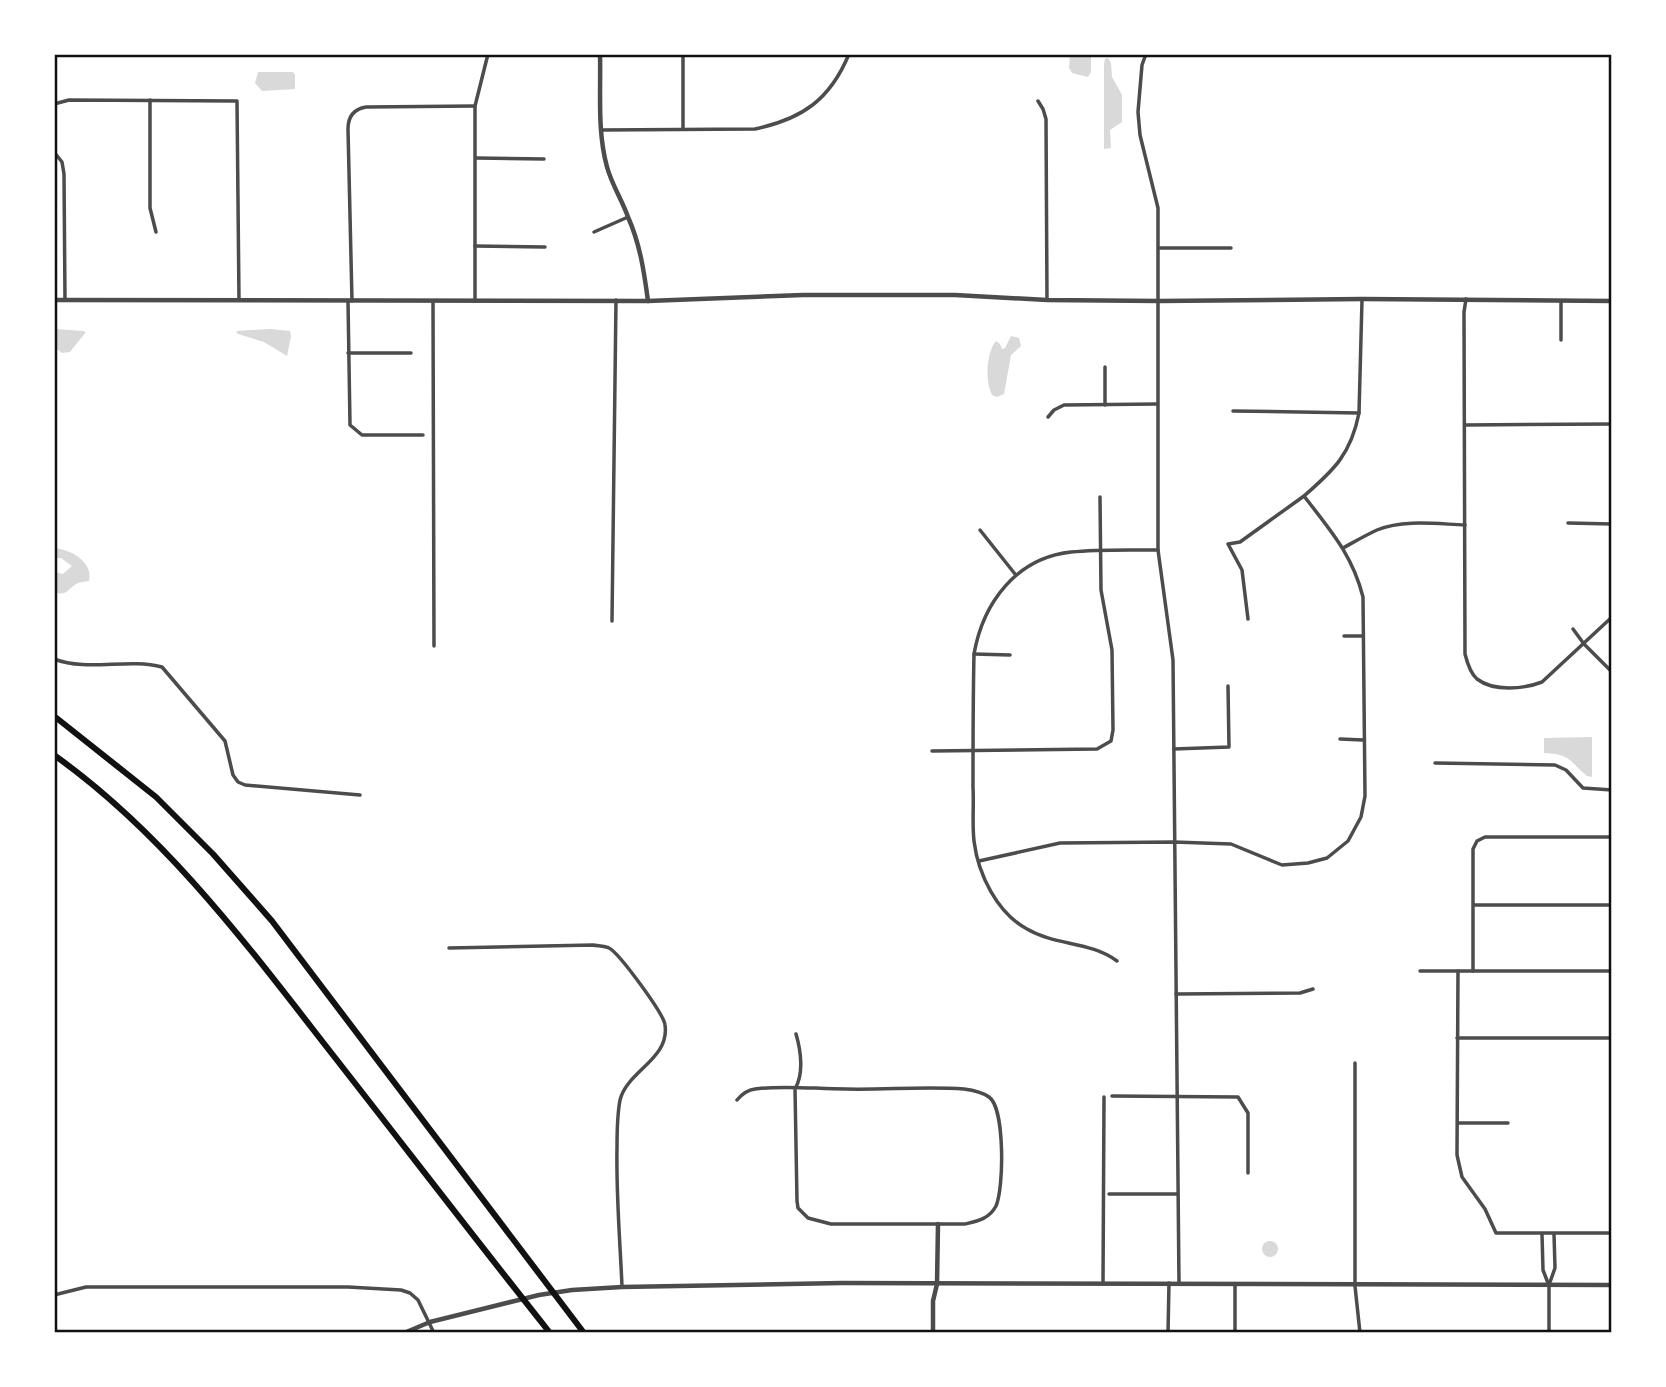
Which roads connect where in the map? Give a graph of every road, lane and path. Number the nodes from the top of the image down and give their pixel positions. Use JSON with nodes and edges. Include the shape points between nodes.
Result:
{"nodes":[{"id":1,"x":488,"y":54,"type":"edge"},
{"id":2,"x":600,"y":54,"type":"edge"},
{"id":3,"x":683,"y":54,"type":"edge"},
{"id":4,"x":849,"y":54,"type":"edge"},
{"id":5,"x":1146,"y":54,"type":"edge"},
{"id":6,"x":149,"y":100,"type":"junction"},
{"id":7,"x":1038,"y":102,"type":"dead end"},
{"id":8,"x":54,"y":104,"type":"edge"},
{"id":9,"x":475,"y":106,"type":"junction"},
{"id":10,"x":683,"y":129,"type":"junction"},
{"id":11,"x":601,"y":130,"type":"junction"},
{"id":12,"x":54,"y":152,"type":"edge"},
{"id":13,"x":476,"y":158,"type":"junction"},
{"id":14,"x":544,"y":159,"type":"dead end"},
{"id":15,"x":628,"y":217,"type":"junction"},
{"id":16,"x":156,"y":232,"type":"dead end"},
{"id":17,"x":594,"y":232,"type":"dead end"},
{"id":18,"x":475,"y":246,"type":"junction"},
{"id":19,"x":545,"y":247,"type":"dead end"},
{"id":20,"x":1159,"y":248,"type":"junction"},
{"id":21,"x":1231,"y":248,"type":"dead end"},
{"id":22,"x":1362,"y":299,"type":"junction"},
{"id":23,"x":1466,"y":299,"type":"junction"},
{"id":24,"x":54,"y":300,"type":"edge"},
{"id":25,"x":65,"y":300,"type":"junction"},
{"id":26,"x":239,"y":300,"type":"junction"},
{"id":27,"x":616,"y":300,"type":"junction"},
{"id":28,"x":1047,"y":300,"type":"junction"},
{"id":29,"x":350,"y":301,"type":"junction"},
{"id":30,"x":475,"y":301,"type":"junction"},
{"id":31,"x":648,"y":301,"type":"junction"},
{"id":32,"x":1158,"y":301,"type":"junction"},
{"id":33,"x":1561,"y":301,"type":"junction"},
{"id":34,"x":1612,"y":301,"type":"edge"},
{"id":35,"x":433,"y":302,"type":"junction"},
{"id":36,"x":1561,"y":340,"type":"dead end"},
{"id":37,"x":348,"y":353,"type":"junction"},
{"id":38,"x":411,"y":353,"type":"dead end"},
{"id":39,"x":1105,"y":368,"type":"dead end"},
{"id":40,"x":1105,"y":404,"type":"junction"},
{"id":41,"x":1157,"y":404,"type":"junction"},
{"id":42,"x":1233,"y":411,"type":"dead end"},
{"id":43,"x":1359,"y":413,"type":"junction"},
{"id":44,"x":1048,"y":417,"type":"dead end"},
{"id":45,"x":1465,"y":425,"type":"junction"},
{"id":46,"x":1612,"y":425,"type":"edge"},
{"id":47,"x":423,"y":435,"type":"dead end"},
{"id":48,"x":1304,"y":496,"type":"junction"},
{"id":49,"x":1100,"y":497,"type":"dead end"},
{"id":50,"x":1568,"y":523,"type":"dead end"},
{"id":51,"x":1612,"y":524,"type":"edge"},
{"id":52,"x":1465,"y":525,"type":"junction"},
{"id":53,"x":980,"y":530,"type":"dead end"},
{"id":54,"x":1343,"y":548,"type":"junction"},
{"id":55,"x":1158,"y":550,"type":"junction"},
{"id":56,"x":1100,"y":551,"type":"junction"},
{"id":57,"x":1014,"y":574,"type":"junction"},
{"id":58,"x":1612,"y":617,"type":"edge"},
{"id":59,"x":1248,"y":619,"type":"dead end"},
{"id":60,"x":612,"y":621,"type":"dead end"},
{"id":61,"x":1573,"y":629,"type":"dead end"},
{"id":62,"x":1344,"y":636,"type":"dead end"},
{"id":63,"x":1363,"y":636,"type":"junction"},
{"id":64,"x":1584,"y":644,"type":"junction"},
{"id":65,"x":434,"y":646,"type":"dead end"},
{"id":66,"x":974,"y":654,"type":"junction"},
{"id":67,"x":1010,"y":655,"type":"dead end"},
{"id":68,"x":54,"y":659,"type":"edge"},
{"id":69,"x":1612,"y":672,"type":"edge"},
{"id":70,"x":1228,"y":686,"type":"dead end"},
{"id":71,"x":54,"y":716,"type":"edge"},
{"id":72,"x":1340,"y":739,"type":"dead end"},
{"id":73,"x":1363,"y":740,"type":"junction"},
{"id":74,"x":1174,"y":749,"type":"junction"},
{"id":75,"x":973,"y":750,"type":"junction"},
{"id":76,"x":932,"y":751,"type":"dead end"},
{"id":77,"x":54,"y":755,"type":"edge"},
{"id":78,"x":1435,"y":763,"type":"dead end"},
{"id":79,"x":1612,"y":790,"type":"edge"},
{"id":80,"x":360,"y":794,"type":"dead end"},
{"id":81,"x":1612,"y":837,"type":"edge"},
{"id":82,"x":1174,"y":842,"type":"junction"},
{"id":83,"x":979,"y":861,"type":"junction"},
{"id":84,"x":1473,"y":905,"type":"junction"},
{"id":85,"x":1612,"y":905,"type":"edge"},
{"id":86,"x":449,"y":947,"type":"dead end"},
{"id":87,"x":1117,"y":961,"type":"dead end"},
{"id":88,"x":1420,"y":971,"type":"dead end"},
{"id":89,"x":1458,"y":971,"type":"junction"},
{"id":90,"x":1473,"y":971,"type":"junction"},
{"id":91,"x":1612,"y":971,"type":"edge"},
{"id":92,"x":1313,"y":989,"type":"dead end"},
{"id":93,"x":1176,"y":995,"type":"junction"},
{"id":94,"x":796,"y":1034,"type":"dead end"},
{"id":95,"x":1457,"y":1038,"type":"junction"},
{"id":96,"x":1612,"y":1038,"type":"edge"},
{"id":97,"x":1356,"y":1063,"type":"dead end"},
{"id":98,"x":795,"y":1089,"type":"junction"},
{"id":99,"x":1177,"y":1095,"type":"junction"},
{"id":100,"x":1112,"y":1096,"type":"dead end"},
{"id":101,"x":1104,"y":1097,"type":"dead end"},
{"id":102,"x":737,"y":1100,"type":"dead end"},
{"id":103,"x":1457,"y":1123,"type":"junction"},
{"id":104,"x":1508,"y":1123,"type":"dead end"},
{"id":105,"x":1248,"y":1173,"type":"dead end"},
{"id":106,"x":1110,"y":1194,"type":"dead end"},
{"id":107,"x":1178,"y":1194,"type":"junction"},
{"id":108,"x":938,"y":1224,"type":"junction"},
{"id":109,"x":1612,"y":1233,"type":"edge"},
{"id":110,"x":1542,"y":1234,"type":"junction"},
{"id":111,"x":1554,"y":1234,"type":"junction"},
{"id":112,"x":1169,"y":1283,"type":"junction"},
{"id":113,"x":937,"y":1284,"type":"junction"},
{"id":114,"x":1179,"y":1284,"type":"junction"},
{"id":115,"x":1612,"y":1284,"type":"edge"},
{"id":116,"x":1103,"y":1285,"type":"junction"},
{"id":117,"x":1235,"y":1285,"type":"junction"},
{"id":118,"x":1549,"y":1285,"type":"junction"},
{"id":119,"x":1355,"y":1286,"type":"junction"},
{"id":120,"x":622,"y":1287,"type":"junction"},
{"id":121,"x":54,"y":1295,"type":"edge"},
{"id":122,"x":430,"y":1322,"type":"junction"},
{"id":123,"x":404,"y":1333,"type":"edge"},
{"id":124,"x":434,"y":1333,"type":"edge"},
{"id":125,"x":550,"y":1333,"type":"edge"},
{"id":126,"x":584,"y":1333,"type":"edge"},
{"id":127,"x":933,"y":1333,"type":"edge"},
{"id":128,"x":1168,"y":1333,"type":"edge"},
{"id":129,"x":1235,"y":1333,"type":"edge"},
{"id":130,"x":1360,"y":1333,"type":"edge"},
{"id":131,"x":1549,"y":1333,"type":"edge"}],
"edges":[{"from":1,"to":9,"type":"street"},
{"from":2,"to":11,"type":"street"},
{"from":3,"to":10,"type":"street"},
{"from":4,"to":10,"type":"street","via":[[820,101],[787,121],[755,130]]},
{"from":5,"to":20,"type":"street","via":[[1138,112],[1158,208]]},
{"from":6,"to":8,"type":"street"},
{"from":6,"to":16,"type":"street","via":[[150,208]]},
{"from":6,"to":26,"type":"street","via":[[237,100]]},
{"from":7,"to":28,"type":"street","via":[[1046,119]]},
{"from":9,"to":13,"type":"street"},
{"from":9,"to":29,"type":"street","via":[[366,107],[355,111],[348,125]]},
{"from":10,"to":11,"type":"street"},
{"from":11,"to":15,"type":"street","via":[[606,164]]},
{"from":12,"to":25,"type":"street","via":[[64,174]]},
{"from":13,"to":14,"type":"street"},
{"from":13,"to":18,"type":"street"},
{"from":15,"to":17,"type":"street"},
{"from":15,"to":31,"type":"street","via":[[643,259]]},
{"from":18,"to":19,"type":"street"},
{"from":18,"to":30,"type":"street"},
{"from":20,"to":21,"type":"street"},
{"from":20,"to":32,"type":"street"},
{"from":22,"to":23,"type":"street"},
{"from":22,"to":32,"type":"street"},
{"from":22,"to":43,"type":"street"},
{"from":23,"to":33,"type":"street"},
{"from":23,"to":45,"type":"street"},
{"from":24,"to":25,"type":"street"},
{"from":25,"to":26,"type":"street"},
{"from":26,"to":29,"type":"street"},
{"from":27,"to":30,"type":"street"},
{"from":27,"to":31,"type":"street"},
{"from":27,"to":60,"type":"street"},
{"from":28,"to":31,"type":"street","via":[[803,295]]},
{"from":28,"to":32,"type":"street"},
{"from":29,"to":35,"type":"street"},
{"from":29,"to":37,"type":"street"},
{"from":30,"to":35,"type":"street"},
{"from":32,"to":41,"type":"street"},
{"from":33,"to":34,"type":"street"},
{"from":33,"to":36,"type":"street"},
{"from":35,"to":65,"type":"street"},
{"from":37,"to":38,"type":"street"},
{"from":37,"to":47,"type":"street","via":[[348,420],[354,430],[362,435]]},
{"from":39,"to":40,"type":"street"},
{"from":40,"to":41,"type":"street"},
{"from":40,"to":44,"type":"street","via":[[1064,405]]},
{"from":41,"to":55,"type":"street"},
{"from":42,"to":43,"type":"street"},
{"from":43,"to":48,"type":"street","via":[[1350,444],[1335,469]]},
{"from":45,"to":46,"type":"street"},
{"from":45,"to":52,"type":"street"},
{"from":48,"to":54,"type":"street"},
{"from":48,"to":59,"type":"street","via":[[1240,542],[1228,544],[1242,570]]},
{"from":49,"to":56,"type":"street"},
{"from":50,"to":51,"type":"street"},
{"from":52,"to":54,"type":"street","via":[[1392,526]]},
{"from":52,"to":64,"type":"street","via":[[1465,654],[1477,679],[1492,686],[1521,688],[1542,682]]},
{"from":53,"to":57,"type":"street"},
{"from":54,"to":63,"type":"street","via":[[1363,597]]},
{"from":55,"to":56,"type":"street"},
{"from":55,"to":74,"type":"street","via":[[1171,634]]},
{"from":56,"to":57,"type":"street","via":[[1049,557]]},
{"from":56,"to":75,"type":"street","via":[[1101,590],[1112,650],[1111,741],[1097,749]]},
{"from":57,"to":66,"type":"street","via":[[993,599]]},
{"from":58,"to":64,"type":"street"},
{"from":61,"to":64,"type":"street"},
{"from":62,"to":63,"type":"street"},
{"from":63,"to":73,"type":"street"},
{"from":64,"to":69,"type":"street"},
{"from":66,"to":67,"type":"street"},
{"from":66,"to":75,"type":"street"},
{"from":68,"to":80,"type":"street","via":[[162,667],[225,741],[238,782]]},
{"from":70,"to":74,"type":"street","via":[[1229,747]]},
{"from":71,"to":126,"type":"highway","via":[[156,797],[230,873],[280,932]]},
{"from":72,"to":73,"type":"street"},
{"from":73,"to":82,"type":"street","via":[[1362,817],[1336,852],[1317,861],[1282,865],[1231,844]]},
{"from":74,"to":82,"type":"street"},
{"from":75,"to":76,"type":"street"},
{"from":75,"to":83,"type":"street","via":[[974,841]]},
{"from":77,"to":125,"type":"highway","via":[[123,812],[209,900]]},
{"from":78,"to":79,"type":"street","via":[[1555,765],[1583,788]]},
{"from":81,"to":84,"type":"street","via":[[1485,837],[1473,849]]},
{"from":82,"to":83,"type":"street","via":[[1059,843]]},
{"from":82,"to":93,"type":"street"},
{"from":83,"to":87,"type":"street","via":[[1009,917],[1052,940],[1091,947]]},
{"from":84,"to":85,"type":"street"},
{"from":84,"to":90,"type":"street"},
{"from":86,"to":120,"type":"street","via":[[608,947],[621,957],[665,1025],[655,1057],[621,1097],[617,1172]]},
{"from":88,"to":89,"type":"street"},
{"from":89,"to":90,"type":"street"},
{"from":89,"to":95,"type":"street"},
{"from":90,"to":91,"type":"street"},
{"from":92,"to":93,"type":"street"},
{"from":93,"to":99,"type":"street"},
{"from":94,"to":98,"type":"street","via":[[800,1081]]},
{"from":95,"to":96,"type":"street"},
{"from":95,"to":103,"type":"street"},
{"from":97,"to":119,"type":"street"},
{"from":98,"to":102,"type":"street","via":[[752,1090]]},
{"from":98,"to":108,"type":"street","via":[[795,1186],[803,1214],[814,1222],[831,1224]]},
{"from":98,"to":108,"type":"street","via":[[963,1089],[990,1097],[999,1120],[996,1205],[982,1220]]},
{"from":99,"to":100,"type":"street"},
{"from":99,"to":105,"type":"street","via":[[1230,1096],[1243,1102],[1248,1113]]},
{"from":99,"to":107,"type":"street"},
{"from":101,"to":116,"type":"street"},
{"from":103,"to":104,"type":"street"},
{"from":103,"to":110,"type":"street","via":[[1459,1169],[1496,1233]]},
{"from":106,"to":107,"type":"street"},
{"from":107,"to":114,"type":"street"},
{"from":108,"to":113,"type":"street"},
{"from":109,"to":111,"type":"street"},
{"from":110,"to":111,"type":"street"},
{"from":110,"to":118,"type":"street","via":[[1543,1270]]},
{"from":111,"to":118,"type":"street","via":[[1555,1268]]},
{"from":112,"to":114,"type":"street"},
{"from":112,"to":116,"type":"street"},
{"from":112,"to":128,"type":"street"},
{"from":113,"to":116,"type":"street"},
{"from":113,"to":120,"type":"street"},
{"from":113,"to":127,"type":"street"},
{"from":114,"to":117,"type":"street"},
{"from":115,"to":118,"type":"street"},
{"from":117,"to":119,"type":"street"},
{"from":117,"to":129,"type":"street"},
{"from":118,"to":119,"type":"street"},
{"from":118,"to":131,"type":"street"},
{"from":119,"to":130,"type":"street"},
{"from":120,"to":122,"type":"street","via":[[539,1295]]},
{"from":121,"to":122,"type":"street","via":[[86,1287],[392,1289],[414,1296]]},
{"from":122,"to":123,"type":"street"},
{"from":122,"to":124,"type":"street"}]}
